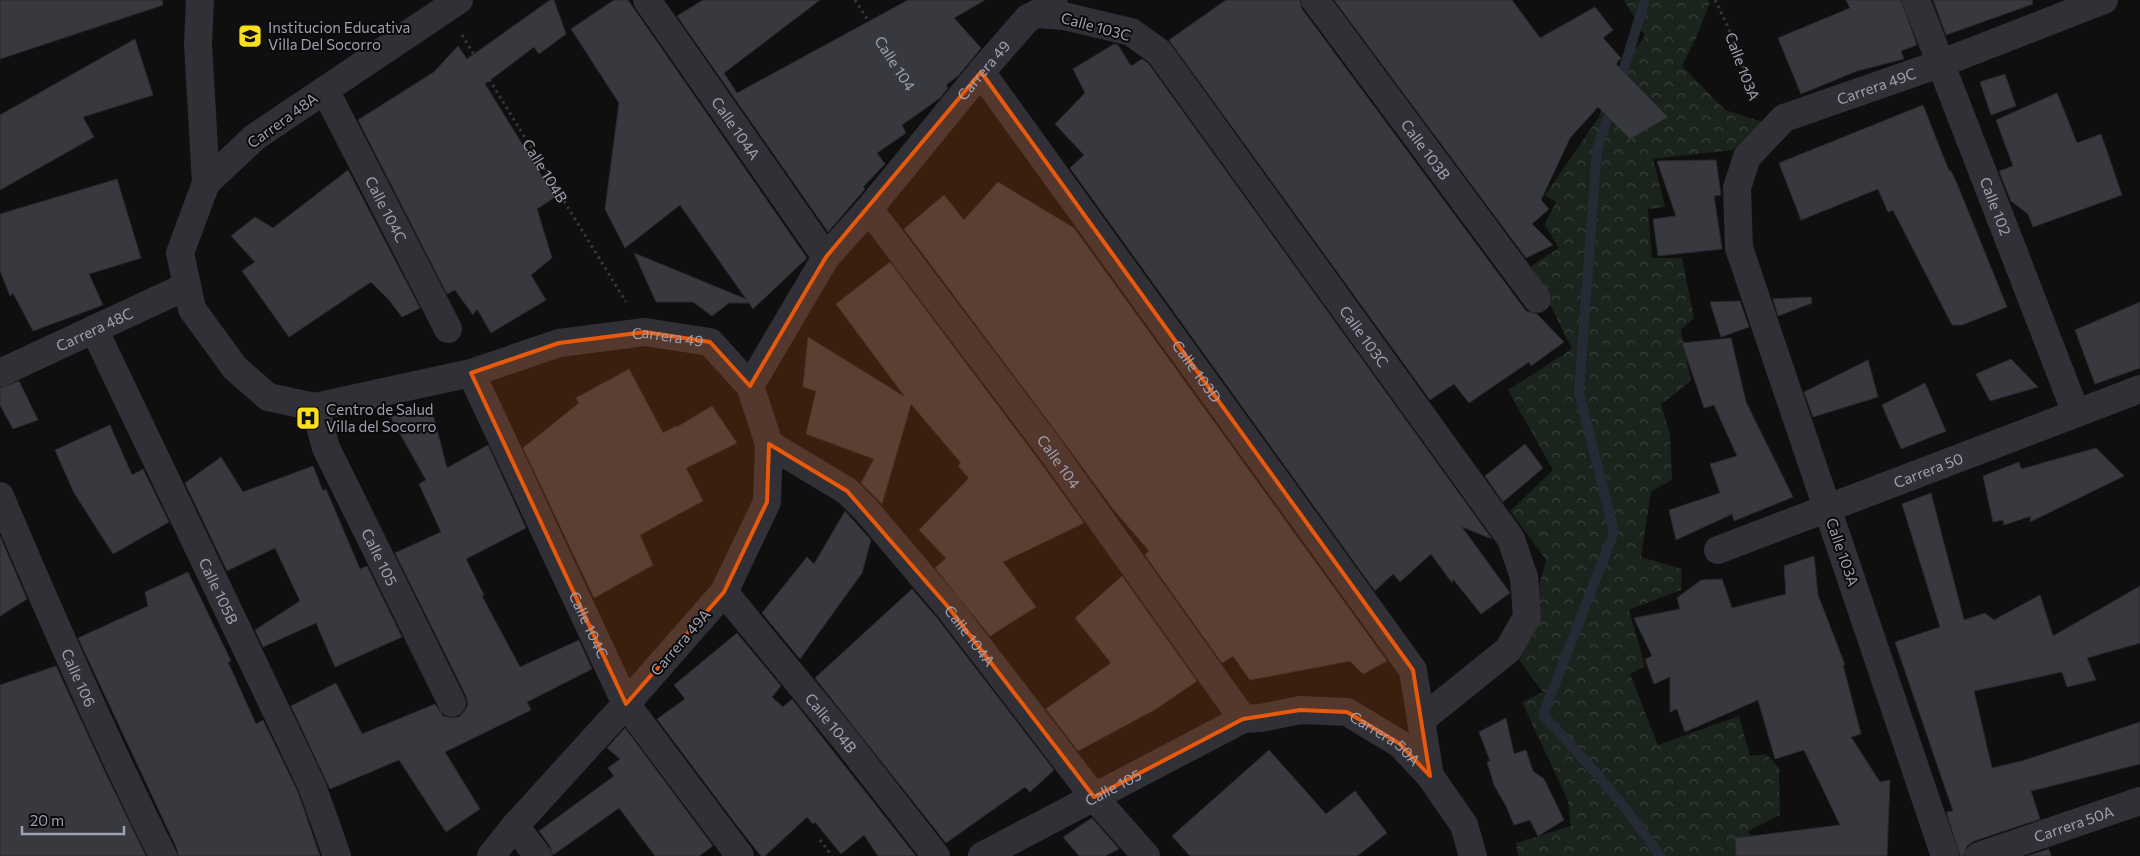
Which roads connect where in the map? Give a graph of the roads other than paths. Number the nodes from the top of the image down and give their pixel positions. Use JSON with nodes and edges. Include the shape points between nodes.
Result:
{"nodes":[{"id":1,"x":200,"y":0,"type":"edge"},
{"id":2,"x":647,"y":0,"type":"edge"},
{"id":3,"x":1065,"y":0,"type":"edge"},
{"id":4,"x":1315,"y":0,"type":"edge"},
{"id":5,"x":1916,"y":0,"type":"edge"},
{"id":6,"x":2104,"y":0,"type":"edge"},
{"id":7,"x":452,"y":4,"type":"edge"},
{"id":8,"x":1037,"y":14,"type":"junction"},
{"id":9,"x":1942,"y":63,"type":"junction"},
{"id":10,"x":981,"y":72,"type":"junction"},
{"id":11,"x":325,"y":90,"type":"junction"},
{"id":12,"x":206,"y":183,"type":"junction"},
{"id":13,"x":869,"y":209,"type":"junction"},
{"id":14,"x":1739,"y":248,"type":"joint"},
{"id":15,"x":826,"y":257,"type":"junction"},
{"id":16,"x":187,"y":286,"type":"junction"},
{"id":17,"x":1537,"y":299,"type":"dead end"},
{"id":18,"x":94,"y":329,"type":"junction"},
{"id":19,"x":448,"y":329,"type":"dead end"},
{"id":20,"x":235,"y":368,"type":"joint"},
{"id":21,"x":0,"y":373,"type":"edge"},
{"id":22,"x":471,"y":373,"type":"junction"},
{"id":23,"x":750,"y":386,"type":"junction"},
{"id":24,"x":2140,"y":389,"type":"edge"},
{"id":25,"x":315,"y":407,"type":"junction"},
{"id":26,"x":2076,"y":413,"type":"junction"},
{"id":27,"x":769,"y":444,"type":"junction"},
{"id":28,"x":0,"y":496,"type":"edge"},
{"id":29,"x":1828,"y":508,"type":"junction"},
{"id":30,"x":1718,"y":550,"type":"dead end"},
{"id":31,"x":724,"y":592,"type":"junction"},
{"id":32,"x":452,"y":703,"type":"dead end"},
{"id":33,"x":626,"y":704,"type":"junction"},
{"id":34,"x":1244,"y":719,"type":"junction"},
{"id":35,"x":1421,"y":720,"type":"junction"},
{"id":36,"x":1430,"y":776,"type":"junction"},
{"id":37,"x":1094,"y":797,"type":"junction"},
{"id":38,"x":2140,"y":801,"type":"edge"},
{"id":39,"x":515,"y":826,"type":"junction"},
{"id":40,"x":163,"y":856,"type":"edge"},
{"id":41,"x":337,"y":856,"type":"edge"},
{"id":42,"x":491,"y":856,"type":"edge"},
{"id":43,"x":538,"y":856,"type":"edge"},
{"id":44,"x":740,"y":856,"type":"edge"},
{"id":45,"x":936,"y":856,"type":"edge"},
{"id":46,"x":982,"y":856,"type":"edge"},
{"id":47,"x":1146,"y":856,"type":"edge"},
{"id":48,"x":1473,"y":856,"type":"edge"},
{"id":49,"x":1945,"y":856,"type":"edge"},
{"id":50,"x":1979,"y":856,"type":"edge"}],
"edges":[{"from":1,"to":12,"type":"street","via":[[198,44]]},
{"from":2,"to":15,"type":"street","name":"Calle 104A"},
{"from":3,"to":8,"type":"street","name":"Carrera 49"},
{"from":4,"to":17,"type":"street","name":"Calle 103B"},
{"from":5,"to":9,"type":"street","name":"Calle 102"},
{"from":6,"to":9,"type":"street","name":"Carrera 49C"},
{"from":7,"to":11,"type":"street","name":"Carrera 48A"},
{"from":8,"to":10,"type":"street","name":"Carrera 49","via":[[1028,18]]},
{"from":8,"to":35,"type":"street","name":"Calle 103C","via":[[1064,16],[1131,32],[1159,52],[1510,539],[1524,577],[1527,617],[1508,650]]},
{"from":9,"to":14,"type":"street","name":"Carrera 49C","via":[[1784,118],[1747,157],[1737,188]]},
{"from":9,"to":26,"type":"street","name":"Calle 102"},
{"from":10,"to":13,"type":"street","name":"Carrera 49"},
{"from":10,"to":35,"type":"street","name":"Calle 103D","via":[[1414,670]]},
{"from":11,"to":12,"type":"street","name":"Carrera 48A","via":[[255,137]]},
{"from":11,"to":19,"type":"street","name":"Calle 104C"},
{"from":12,"to":16,"type":"street","name":"Carrera 48A","via":[[180,254]]},
{"from":13,"to":15,"type":"street","name":"Carrera 49"},
{"from":13,"to":34,"type":"street","name":"Calle 104","via":[[1051,450]]},
{"from":14,"to":29,"type":"street","name":"Calle 103A"},
{"from":15,"to":23,"type":"street","name":"Carrera 49"},
{"from":16,"to":18,"type":"street","name":"Carrera 48C"},
{"from":16,"to":20,"type":"street","name":"Carrera 48A","via":[[192,308]]},
{"from":18,"to":21,"type":"street","name":"Carrera 48C"},
{"from":18,"to":41,"type":"street","name":"Calle 105B","via":[[312,786]]},
{"from":20,"to":25,"type":"street","name":"Carrera 49","via":[[268,397]]},
{"from":22,"to":23,"type":"street","name":"Carrera 49","via":[[559,343],[645,332],[710,342]]},
{"from":22,"to":25,"type":"street","name":"Carrera 49"},
{"from":22,"to":33,"type":"street","name":"Calle 104C"},
{"from":23,"to":27,"type":"street","name":"Carrera 49A"},
{"from":24,"to":26,"type":"street","name":"Carrera 50"},
{"from":25,"to":32,"type":"street","name":"Calle 105","via":[[326,448]]},
{"from":26,"to":29,"type":"street","name":"Carrera 50"},
{"from":27,"to":31,"type":"street","name":"Carrera 49A","via":[[767,502]]},
{"from":27,"to":37,"type":"street","name":"Calle 104A","via":[[846,492],[867,510],[948,608]]},
{"from":28,"to":40,"type":"street","name":"Calle 106","via":[[114,755]]},
{"from":29,"to":30,"type":"street","name":"Carrera 50"},
{"from":29,"to":49,"type":"street","name":"Calle 103A"},
{"from":31,"to":33,"type":"street","name":"Carrera 49A"},
{"from":31,"to":45,"type":"street","name":"Calle 104B"},
{"from":33,"to":39,"type":"street","name":"Carrera 49A"},
{"from":33,"to":44,"type":"street","name":"Calle 104C"},
{"from":34,"to":36,"type":"street","name":"Carrera 50A","via":[[1300,710],[1347,712],[1400,744]]},
{"from":34,"to":37,"type":"street","name":"Calle 105"},
{"from":35,"to":36,"type":"street"},
{"from":36,"to":48,"type":"street","name":"Carrera 50A","via":[[1464,825]]},
{"from":37,"to":46,"type":"street","name":"Calle 105"},
{"from":37,"to":47,"type":"street","name":"Calle 104A"},
{"from":38,"to":50,"type":"street","name":"Carrera 50A"},
{"from":39,"to":42,"type":"street","name":"Carrera 49A"},
{"from":39,"to":43,"type":"street"}]}
